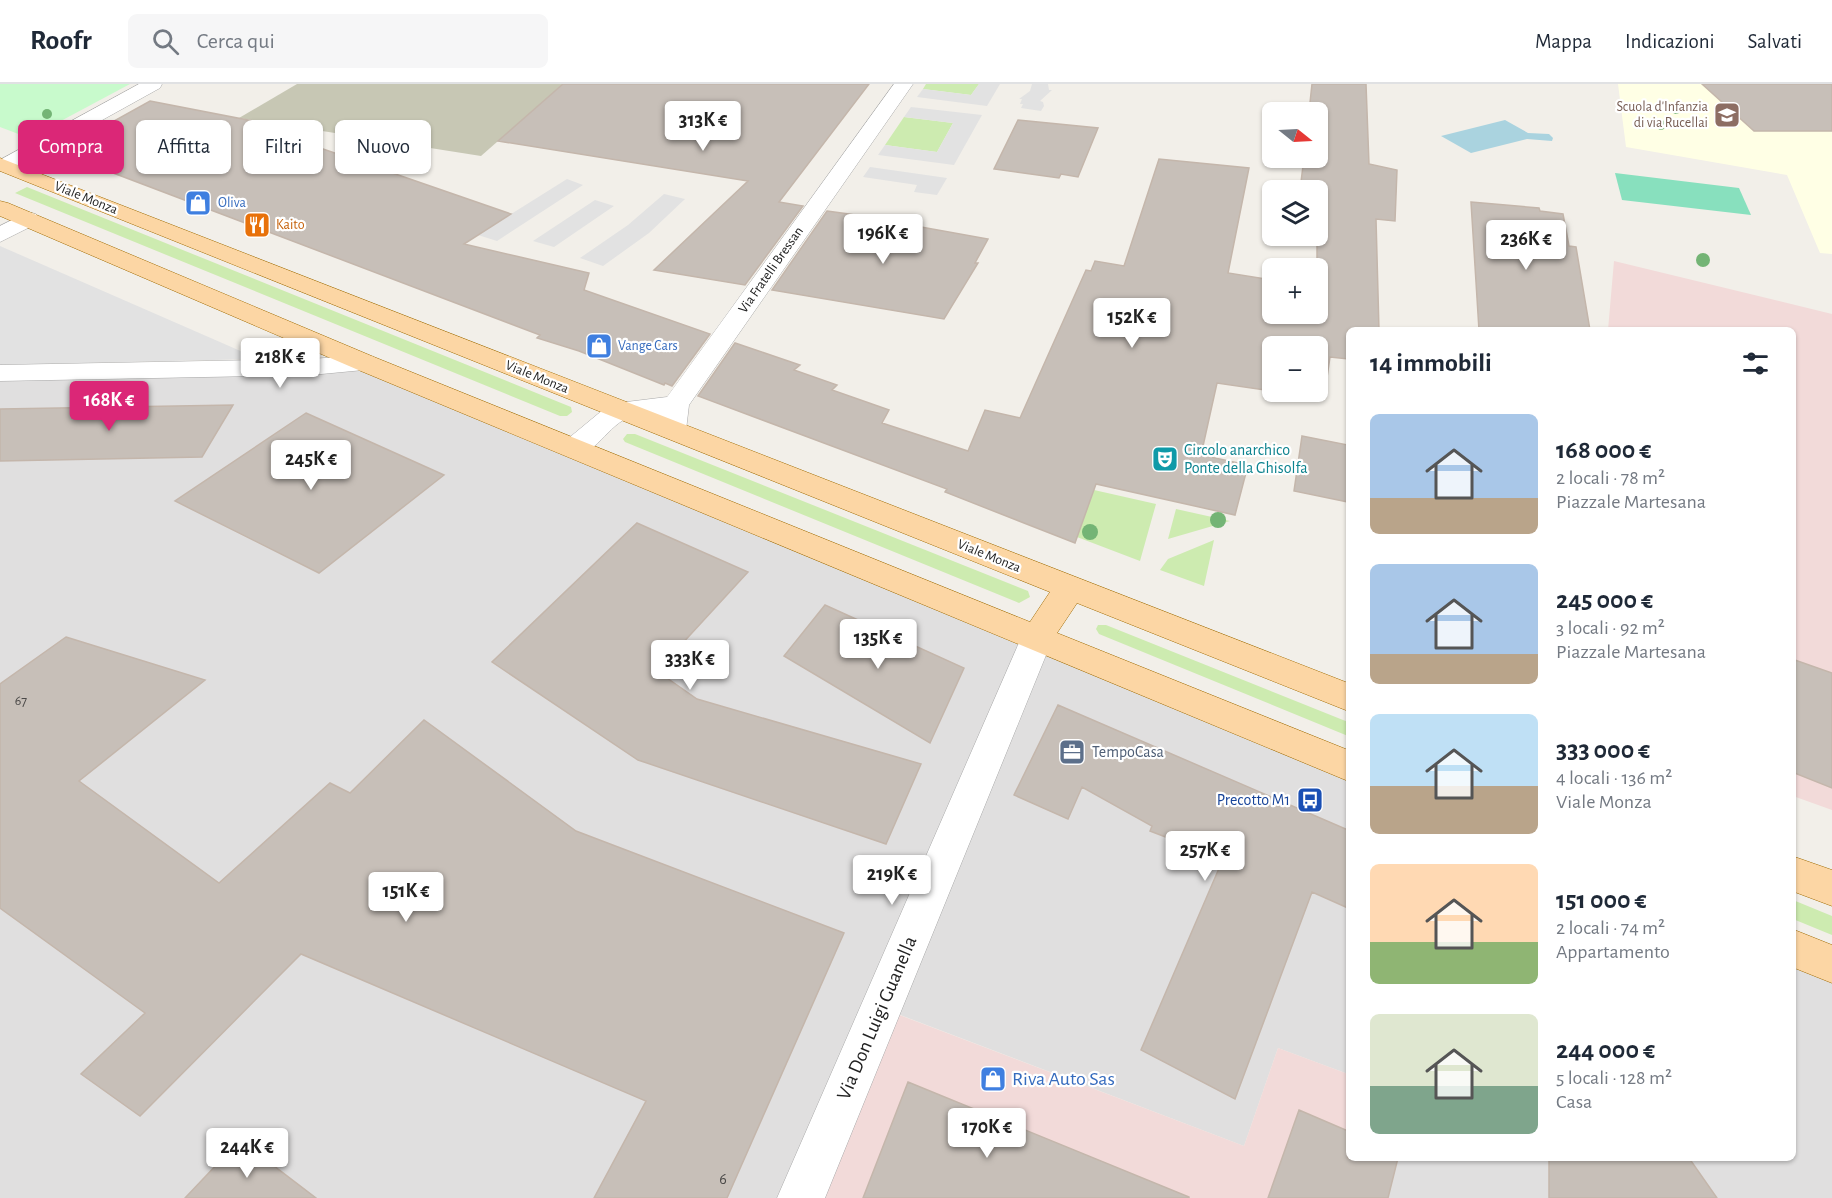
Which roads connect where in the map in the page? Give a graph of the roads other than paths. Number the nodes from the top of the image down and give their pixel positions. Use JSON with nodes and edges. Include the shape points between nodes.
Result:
{"nodes":[{"id":1,"x":153,"y":84,"type":"edge"},
{"id":2,"x":904,"y":84,"type":"edge"},
{"id":3,"x":2,"y":166,"type":"edge"},
{"id":4,"x":0,"y":208,"type":"edge"},
{"id":5,"x":28,"y":219,"type":"junction"},
{"id":6,"x":0,"y":235,"type":"edge"},
{"id":7,"x":365,"y":363,"type":"junction"},
{"id":8,"x":0,"y":373,"type":"edge"},
{"id":9,"x":620,"y":410,"type":"junction"},
{"id":10,"x":673,"y":418,"type":"junction"},
{"id":11,"x":574,"y":448,"type":"junction"},
{"id":12,"x":1070,"y":588,"type":"junction"},
{"id":13,"x":1037,"y":638,"type":"junction"},
{"id":14,"x":1346,"y":697,"type":"edge"},
{"id":15,"x":1346,"y":765,"type":"edge"},
{"id":16,"x":1796,"y":874,"type":"edge"},
{"id":17,"x":1832,"y":888,"type":"edge"},
{"id":18,"x":1796,"y":950,"type":"edge"},
{"id":19,"x":1832,"y":964,"type":"edge"},
{"id":20,"x":801,"y":1198,"type":"edge"}],
"edges":[{"from":1,"to":3,"type":"street"},
{"from":2,"to":10,"type":"street","name":"Via Fratelli Bressan"},
{"from":3,"to":9,"type":"main road","name":"Viale Monza"},
{"from":4,"to":5,"type":"main road"},
{"from":5,"to":6,"type":"street"},
{"from":5,"to":7,"type":"main road"},
{"from":7,"to":8,"type":"street"},
{"from":7,"to":11,"type":"main road"},
{"from":9,"to":10,"type":"main road","name":"Viale Monza"},
{"from":9,"to":11,"type":"street"},
{"from":10,"to":12,"type":"main road","name":"Viale Monza"},
{"from":11,"to":13,"type":"main road"},
{"from":12,"to":13,"type":"main road"},
{"from":12,"to":14,"type":"main road","name":"Viale Monza"},
{"from":13,"to":15,"type":"main road"},
{"from":13,"to":20,"type":"street","name":"Via Don Luigi Guanella"},
{"from":16,"to":17,"type":"main road"},
{"from":18,"to":19,"type":"main road"}]}
